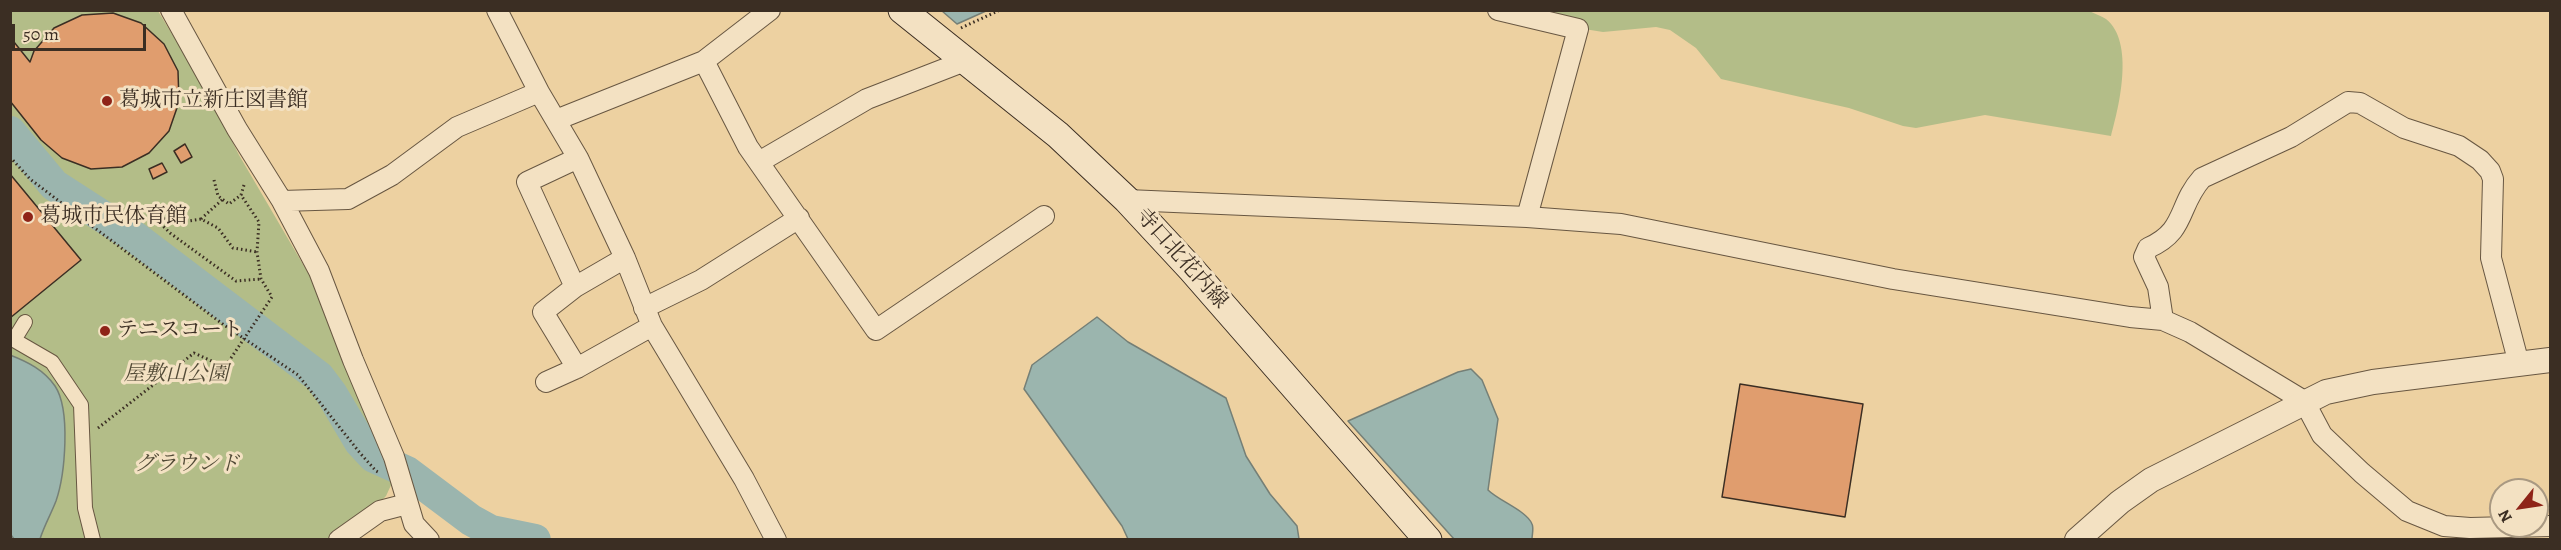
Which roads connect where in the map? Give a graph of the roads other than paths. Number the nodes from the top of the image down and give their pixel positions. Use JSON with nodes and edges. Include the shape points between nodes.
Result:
{"nodes":[{"id":1,"x":171,"y":10,"type":"edge"},
{"id":2,"x":497,"y":10,"type":"edge"},
{"id":3,"x":770,"y":10,"type":"edge"},
{"id":4,"x":902,"y":10,"type":"edge"},
{"id":5,"x":1498,"y":10,"type":"edge"},
{"id":6,"x":705,"y":61,"type":"junction"},
{"id":7,"x":965,"y":61,"type":"junction"},
{"id":8,"x":539,"y":92,"type":"junction"},
{"id":9,"x":556,"y":120,"type":"junction"},
{"id":10,"x":578,"y":158,"type":"junction"},
{"id":11,"x":759,"y":162,"type":"junction"},
{"id":12,"x":1127,"y":200,"type":"junction"},
{"id":13,"x":282,"y":201,"type":"junction"},
{"id":14,"x":1044,"y":216,"type":"dead end"},
{"id":15,"x":1527,"y":217,"type":"junction"},
{"id":16,"x":799,"y":218,"type":"junction"},
{"id":17,"x":625,"y":258,"type":"junction"},
{"id":18,"x":574,"y":286,"type":"junction"},
{"id":19,"x":648,"y":317,"type":"junction"},
{"id":20,"x":2163,"y":320,"type":"junction"},
{"id":21,"x":26,"y":322,"type":"dead end"},
{"id":22,"x":12,"y":341,"type":"edge"},
{"id":23,"x":2550,"y":360,"type":"edge"},
{"id":24,"x":2519,"y":364,"type":"junction"},
{"id":25,"x":577,"y":368,"type":"junction"},
{"id":26,"x":546,"y":382,"type":"dead end"},
{"id":27,"x":2304,"y":401,"type":"junction"},
{"id":28,"x":407,"y":504,"type":"junction"},
{"id":29,"x":2550,"y":526,"type":"edge"},
{"id":30,"x":93,"y":540,"type":"edge"},
{"id":31,"x":339,"y":540,"type":"edge"},
{"id":32,"x":429,"y":540,"type":"edge"},
{"id":33,"x":776,"y":540,"type":"edge"},
{"id":34,"x":1428,"y":540,"type":"edge"},
{"id":35,"x":2077,"y":540,"type":"edge"}],
"edges":[{"from":1,"to":13,"type":"street"},
{"from":2,"to":8,"type":"street"},
{"from":3,"to":6,"type":"street"},
{"from":4,"to":7,"type":"main road","name":"寺口北花内線"},
{"from":5,"to":15,"type":"street","via":[[1578,29]]},
{"from":6,"to":9,"type":"street"},
{"from":6,"to":11,"type":"street"},
{"from":7,"to":11,"type":"street","via":[[867,99]]},
{"from":7,"to":12,"type":"main road","name":"寺口北花内線","via":[[1058,135]]},
{"from":8,"to":9,"type":"street"},
{"from":8,"to":13,"type":"street","via":[[457,127],[392,175],[348,199]]},
{"from":9,"to":10,"type":"street"},
{"from":10,"to":17,"type":"street"},
{"from":10,"to":18,"type":"street","via":[[527,182]]},
{"from":11,"to":16,"type":"street"},
{"from":12,"to":15,"type":"street"},
{"from":12,"to":34,"type":"main road","name":"寺口北花内線"},
{"from":13,"to":28,"type":"street","via":[[319,272],[394,457]]},
{"from":14,"to":16,"type":"street","via":[[876,330]]},
{"from":15,"to":20,"type":"street","via":[[1621,224],[1893,279]]},
{"from":16,"to":19,"type":"street"},
{"from":17,"to":18,"type":"street"},
{"from":17,"to":19,"type":"street"},
{"from":18,"to":25,"type":"street","via":[[543,312]]},
{"from":19,"to":25,"type":"street"},
{"from":19,"to":33,"type":"street","via":[[744,478]]},
{"from":20,"to":24,"type":"street","via":[[2158,287],[2144,257],[2148,248],[2163,241],[2176,228],[2192,189],[2202,178],[2291,137],[2354,102],[2404,128],[2459,146],[2490,171],[2491,258]]},
{"from":20,"to":27,"type":"street","via":[[2190,332]]},
{"from":21,"to":22,"type":"street"},
{"from":22,"to":30,"type":"street","via":[[52,362],[81,405],[85,508]]},
{"from":23,"to":24,"type":"street"},
{"from":24,"to":27,"type":"street","via":[[2347,386]]},
{"from":25,"to":26,"type":"street"},
{"from":27,"to":29,"type":"street","via":[[2322,435],[2407,511],[2444,526]]},
{"from":27,"to":35,"type":"street","via":[[2151,480]]},
{"from":28,"to":31,"type":"street","via":[[380,512]]},
{"from":28,"to":32,"type":"street","via":[[414,525]]}]}
